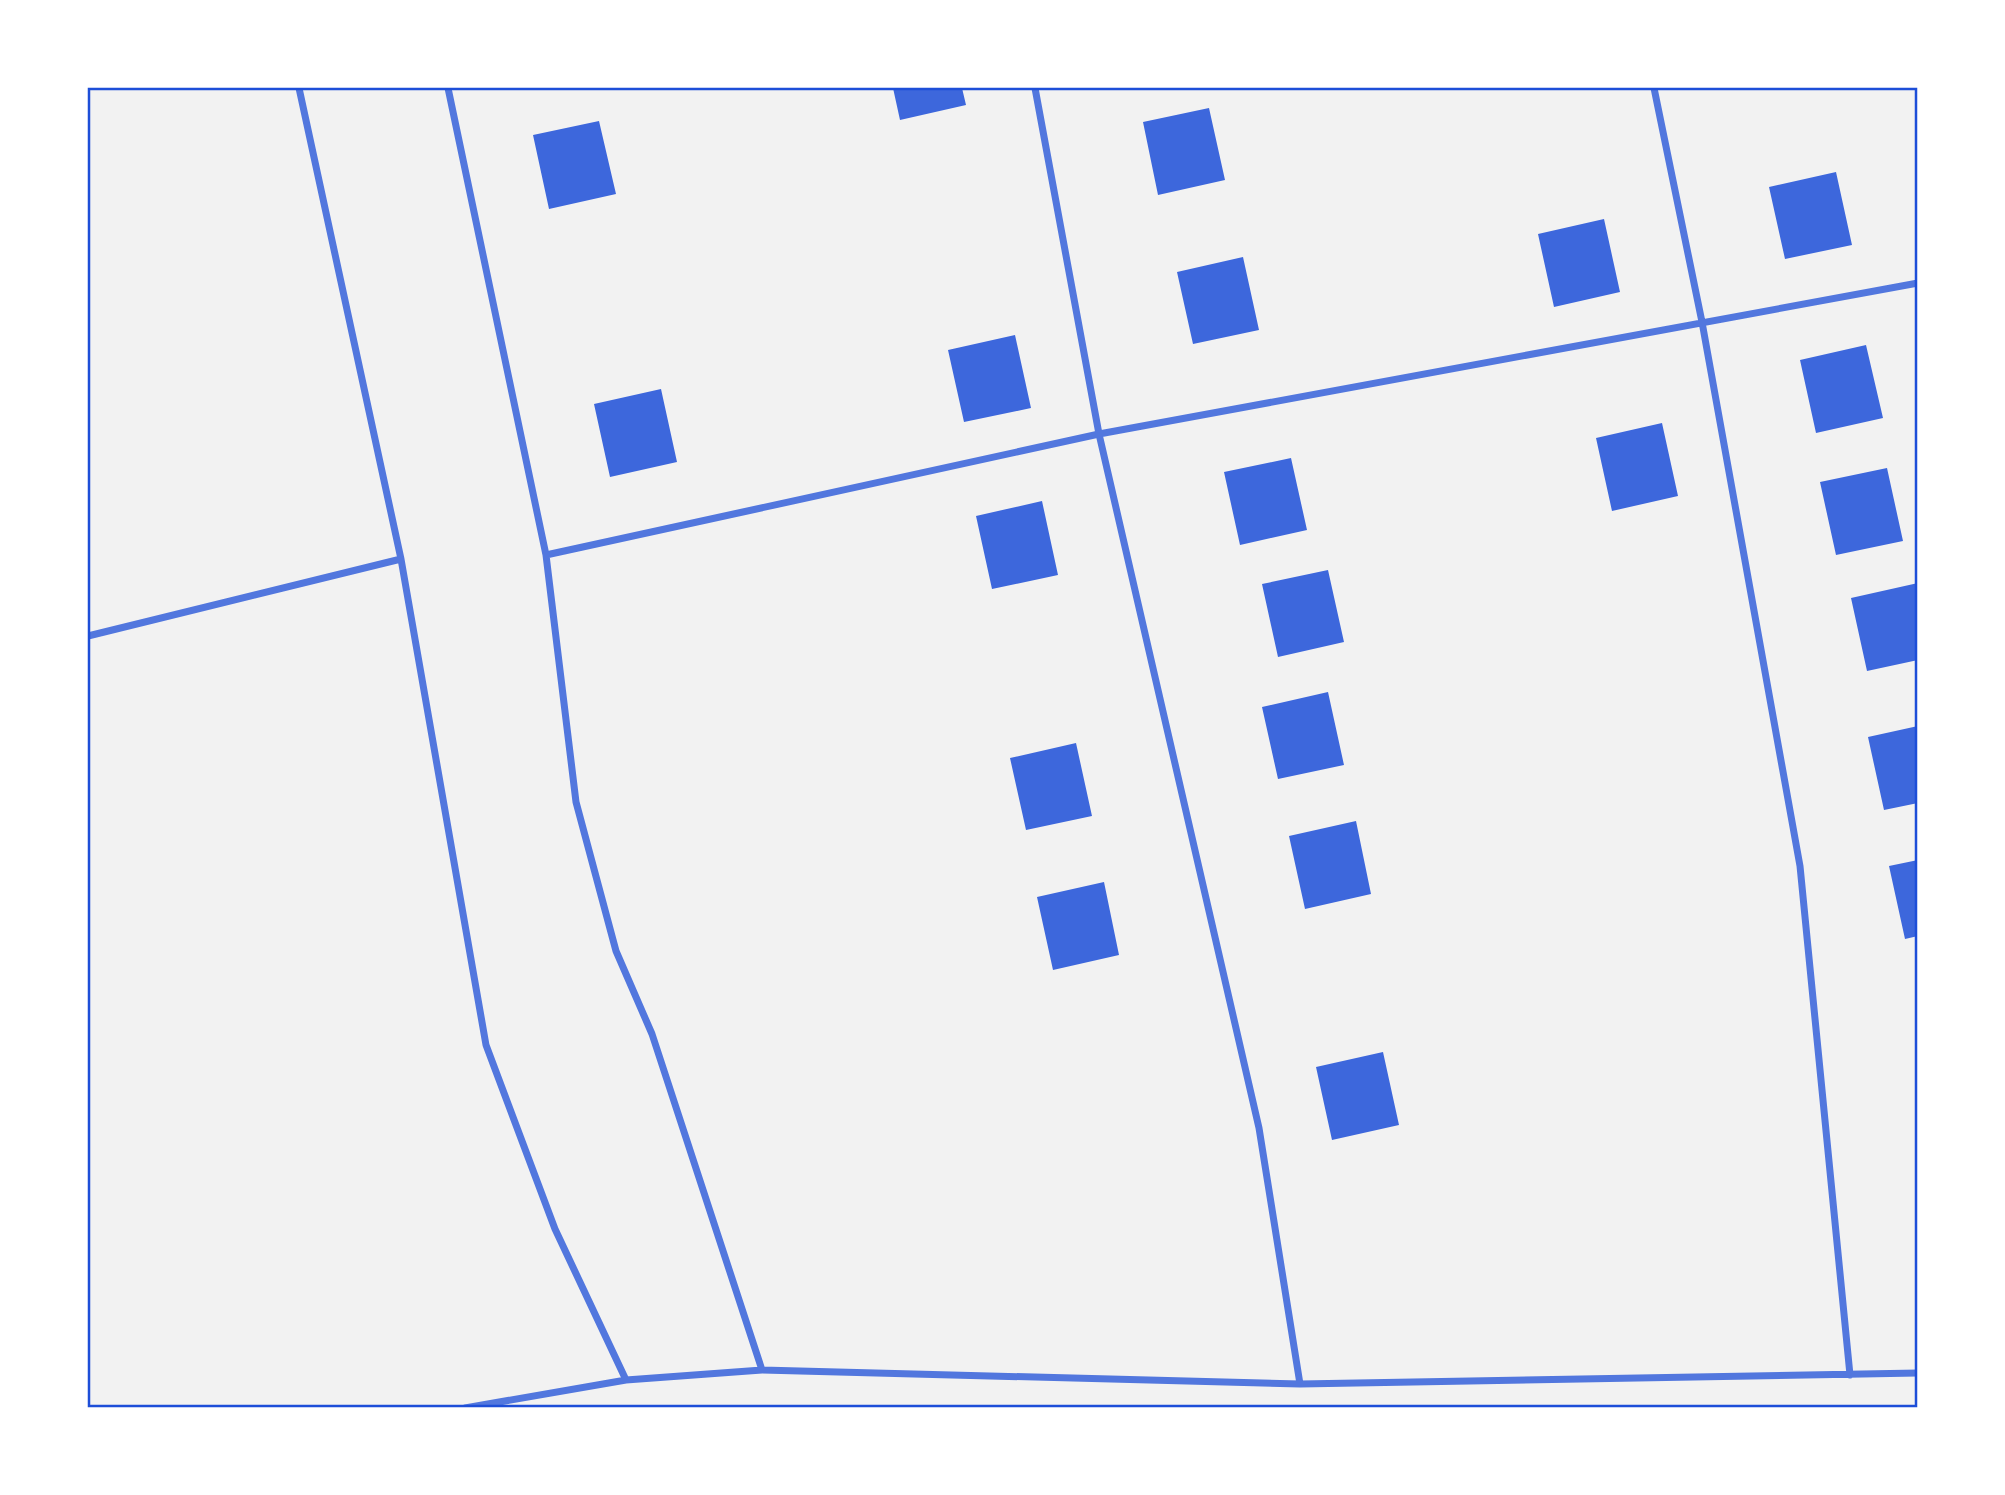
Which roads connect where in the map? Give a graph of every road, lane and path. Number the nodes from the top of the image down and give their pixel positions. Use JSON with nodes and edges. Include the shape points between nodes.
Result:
{"nodes":[{"id":1,"x":299,"y":88,"type":"edge"},
{"id":2,"x":448,"y":88,"type":"edge"},
{"id":3,"x":1035,"y":88,"type":"edge"},
{"id":4,"x":1654,"y":88,"type":"edge"},
{"id":5,"x":1917,"y":283,"type":"edge"},
{"id":6,"x":1702,"y":322,"type":"junction"},
{"id":7,"x":1099,"y":434,"type":"junction"},
{"id":8,"x":546,"y":555,"type":"junction"},
{"id":9,"x":401,"y":559,"type":"junction"},
{"id":10,"x":88,"y":636,"type":"edge"},
{"id":11,"x":762,"y":1370,"type":"junction"},
{"id":12,"x":1917,"y":1373,"type":"edge"},
{"id":13,"x":1850,"y":1376,"type":"junction"},
{"id":14,"x":626,"y":1380,"type":"junction"},
{"id":15,"x":1300,"y":1384,"type":"junction"},
{"id":16,"x":465,"y":1408,"type":"edge"}],
"edges":[{"from":1,"to":9,"type":"street"},
{"from":2,"to":8,"type":"street"},
{"from":3,"to":7,"type":"street"},
{"from":4,"to":6,"type":"street"},
{"from":5,"to":6,"type":"street"},
{"from":6,"to":7,"type":"street"},
{"from":6,"to":13,"type":"street","via":[[1800,866]]},
{"from":7,"to":8,"type":"street"},
{"from":7,"to":15,"type":"street","via":[[1259,1128]]},
{"from":8,"to":11,"type":"street","via":[[576,802],[616,951],[652,1034]]},
{"from":9,"to":10,"type":"street"},
{"from":9,"to":14,"type":"street","via":[[486,1045],[555,1229]]},
{"from":11,"to":14,"type":"street"},
{"from":11,"to":15,"type":"street"},
{"from":12,"to":13,"type":"street"},
{"from":13,"to":15,"type":"street"},
{"from":14,"to":16,"type":"street"}]}
